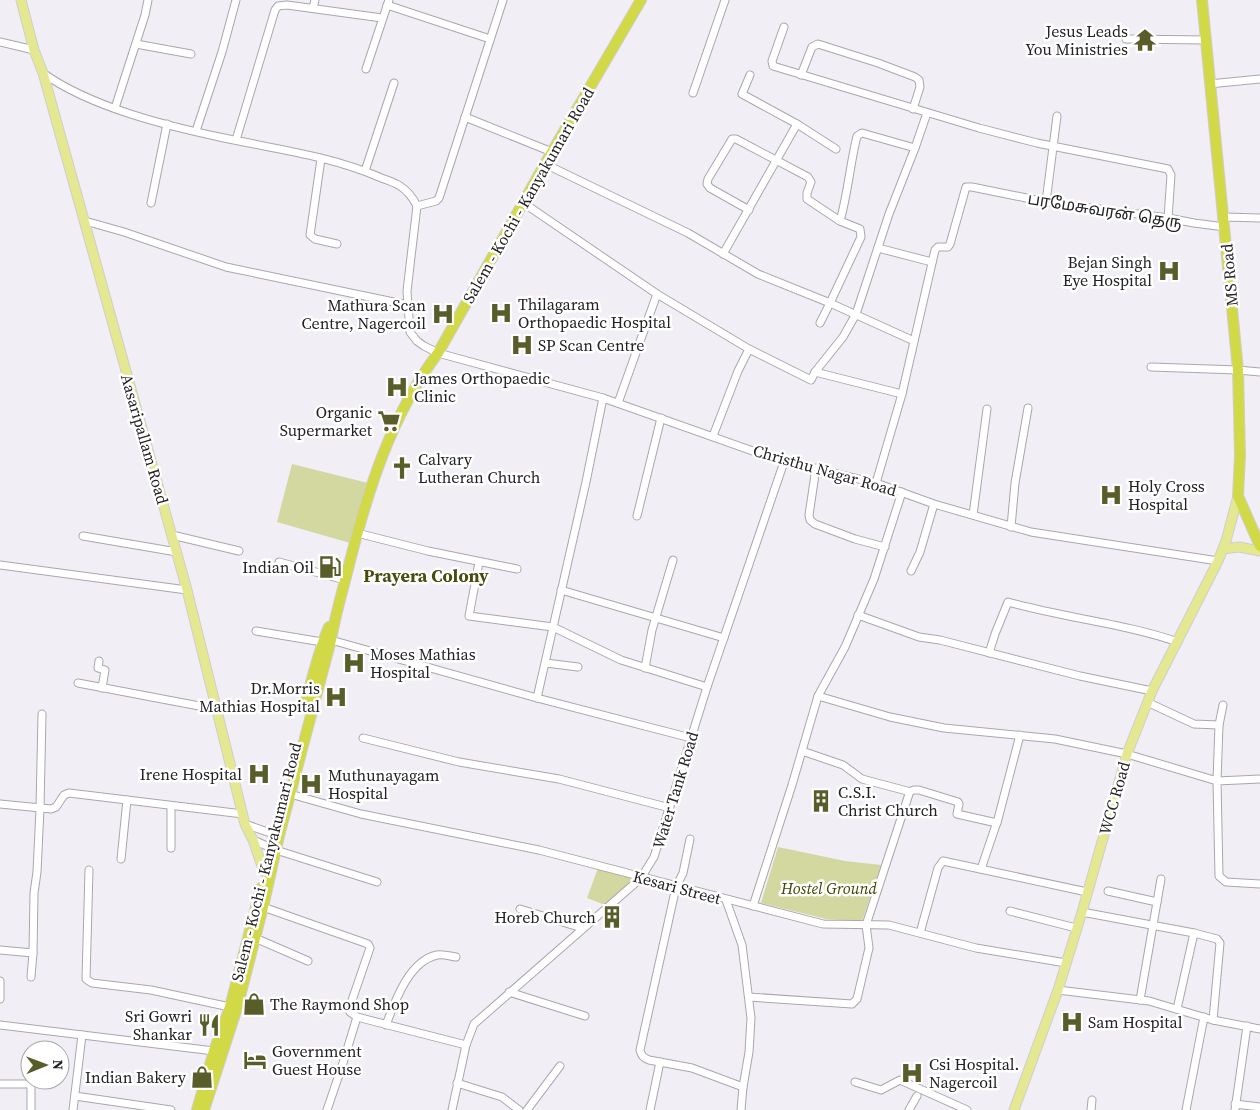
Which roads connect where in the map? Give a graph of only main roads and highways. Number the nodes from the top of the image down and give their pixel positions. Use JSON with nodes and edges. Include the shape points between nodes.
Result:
{"nodes":[{"id":1,"x":21,"y":0,"type":"edge"},
{"id":2,"x":642,"y":0,"type":"edge"},
{"id":3,"x":1202,"y":0,"type":"edge"},
{"id":4,"x":1238,"y":496,"type":"junction"},
{"id":5,"x":1260,"y":546,"type":"edge"},
{"id":6,"x":1223,"y":549,"type":"junction"},
{"id":7,"x":1260,"y":551,"type":"edge"},
{"id":8,"x":327,"y":641,"type":"junction"},
{"id":9,"x":276,"y":835,"type":"junction"},
{"id":10,"x":267,"y":873,"type":"junction"},
{"id":11,"x":226,"y":1030,"type":"junction"},
{"id":12,"x":197,"y":1110,"type":"edge"},
{"id":13,"x":204,"y":1110,"type":"edge"},
{"id":14,"x":1014,"y":1110,"type":"edge"}],
"edges":[{"from":1,"to":10,"type":"main road","name":"Aasaripallam Road","via":[[177,552],[245,824]]},
{"from":2,"to":8,"type":"highway","name":"Salem - Kochi - Kanyakumari Road","via":[[396,420],[357,533]]},
{"from":3,"to":4,"type":"highway","name":"MS Road","via":[[1238,370]]},
{"from":4,"to":5,"type":"highway","name":"MS Road"},
{"from":4,"to":6,"type":"main road","name":"WCC Road"},
{"from":6,"to":7,"type":"main road","via":[[1239,547]]},
{"from":6,"to":14,"type":"main road","name":"WCC Road","via":[[1152,691],[1126,754],[1058,990]]},
{"from":8,"to":9,"type":"highway","name":"Salem - Kochi - Kanyakumari Road","via":[[290,794]]},
{"from":8,"to":9,"type":"highway","name":"Salem - Kochi - Kanyakumari Road","via":[[312,674]]},
{"from":9,"to":10,"type":"highway","name":"Salem - Kochi - Kanyakumari Road"},
{"from":10,"to":11,"type":"highway","name":"Salem - Kochi - Kanyakumari Road"},
{"from":10,"to":11,"type":"highway","name":"Salem - Kochi - Kanyakumari Road","via":[[255,938]]},
{"from":11,"to":12,"type":"highway","name":"Salem - Kochi - Kanyakumari Road","via":[[214,1051]]},
{"from":11,"to":13,"type":"highway","name":"Salem - Kochi - Kanyakumari Road"}]}
